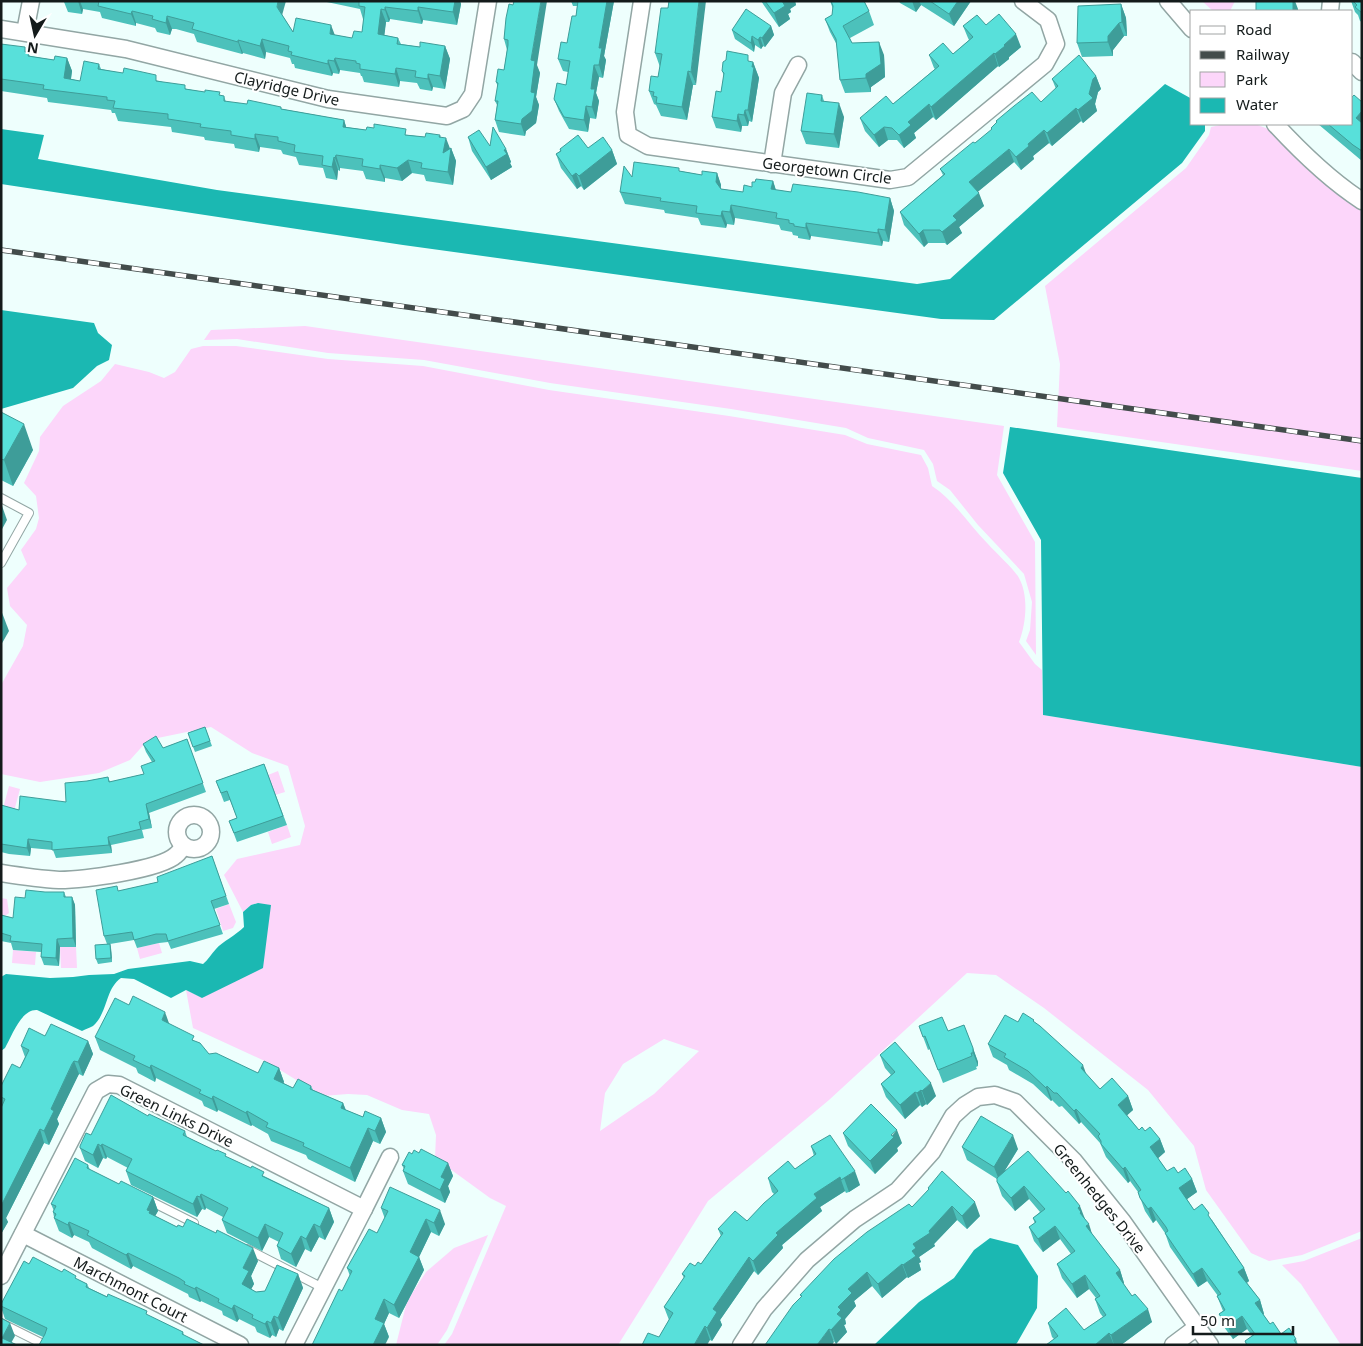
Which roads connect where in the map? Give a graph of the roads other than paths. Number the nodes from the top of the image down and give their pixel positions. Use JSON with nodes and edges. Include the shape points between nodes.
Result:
{"nodes":[{"id":1,"x":31,"y":1,"type":"edge"},
{"id":2,"x":488,"y":1,"type":"edge"},
{"id":3,"x":642,"y":1,"type":"edge"},
{"id":4,"x":1023,"y":1,"type":"edge"},
{"id":5,"x":1168,"y":1,"type":"edge"},
{"id":6,"x":1190,"y":27,"type":"edge"},
{"id":7,"x":1,"y":29,"type":"edge"},
{"id":8,"x":25,"y":32,"type":"junction"},
{"id":9,"x":1353,"y":63,"type":"edge"},
{"id":10,"x":798,"y":65,"type":"dead end"},
{"id":11,"x":1362,"y":72,"type":"edge"},
{"id":12,"x":1276,"y":125,"type":"edge"},
{"id":13,"x":772,"y":164,"type":"junction"},
{"id":14,"x":1362,"y":201,"type":"edge"},
{"id":15,"x":1,"y":498,"type":"edge"},
{"id":16,"x":1,"y":563,"type":"edge"},
{"id":17,"x":184,"y":846,"type":"dead end"},
{"id":18,"x":1,"y":873,"type":"edge"},
{"id":19,"x":390,"y":1157,"type":"dead end"},
{"id":20,"x":135,"y":1193,"type":"edge"},
{"id":21,"x":364,"y":1209,"type":"junction"},
{"id":22,"x":206,"y":1229,"type":"edge"},
{"id":23,"x":23,"y":1234,"type":"junction"},
{"id":24,"x":241,"y":1246,"type":"edge"},
{"id":25,"x":1,"y":1276,"type":"edge"},
{"id":26,"x":323,"y":1288,"type":"junction"},
{"id":27,"x":1,"y":1323,"type":"edge"},
{"id":28,"x":1197,"y":1327,"type":"junction"},
{"id":29,"x":44,"y":1345,"type":"edge"},
{"id":30,"x":240,"y":1345,"type":"edge"},
{"id":31,"x":294,"y":1345,"type":"edge"},
{"id":32,"x":741,"y":1345,"type":"edge"},
{"id":33,"x":1173,"y":1345,"type":"edge"},
{"id":34,"x":1210,"y":1345,"type":"edge"}],
"edges":[{"from":1,"to":8,"type":"street"},
{"from":2,"to":8,"type":"street","name":"Clayridge Drive","via":[[473,94],[463,109],[447,116],[328,99],[126,49]]},
{"from":3,"to":13,"type":"street","name":"Georgetown Circle","via":[[625,112],[628,135],[648,146]]},
{"from":4,"to":13,"type":"street","name":"Georgetown Circle","via":[[1048,20],[1056,44],[1045,64],[908,177],[890,180]]},
{"from":5,"to":6,"type":"street"},
{"from":7,"to":8,"type":"street","name":"Clayridge Drive"},
{"from":9,"to":11,"type":"street"},
{"from":10,"to":13,"type":"street","via":[[783,93]]},
{"from":12,"to":14,"type":"street","via":[[1293,144]]},
{"from":15,"to":16,"type":"lane","via":[[29,513]]},
{"from":17,"to":18,"type":"street","via":[[175,856],[154,865],[88,878],[56,880]]},
{"from":19,"to":21,"type":"street"},
{"from":20,"to":22,"type":"lane"},
{"from":21,"to":23,"type":"street","name":"Green Links Drive","via":[[118,1085],[108,1084],[96,1091]]},
{"from":21,"to":26,"type":"street"},
{"from":23,"to":25,"type":"street","name":"Green Links Drive"},
{"from":23,"to":30,"type":"street","name":"Marchmont Court"},
{"from":24,"to":26,"type":"lane"},
{"from":26,"to":31,"type":"street"},
{"from":27,"to":29,"type":"lane"},
{"from":28,"to":32,"type":"street","name":"Greenhedges Drive","via":[[1123,1222],[1074,1161],[1015,1102],[995,1095],[978,1097],[953,1116],[932,1152],[897,1191],[855,1219],[807,1260],[764,1309]]},
{"from":28,"to":33,"type":"street"},
{"from":28,"to":34,"type":"street","name":"Greenhedges Drive"}]}
